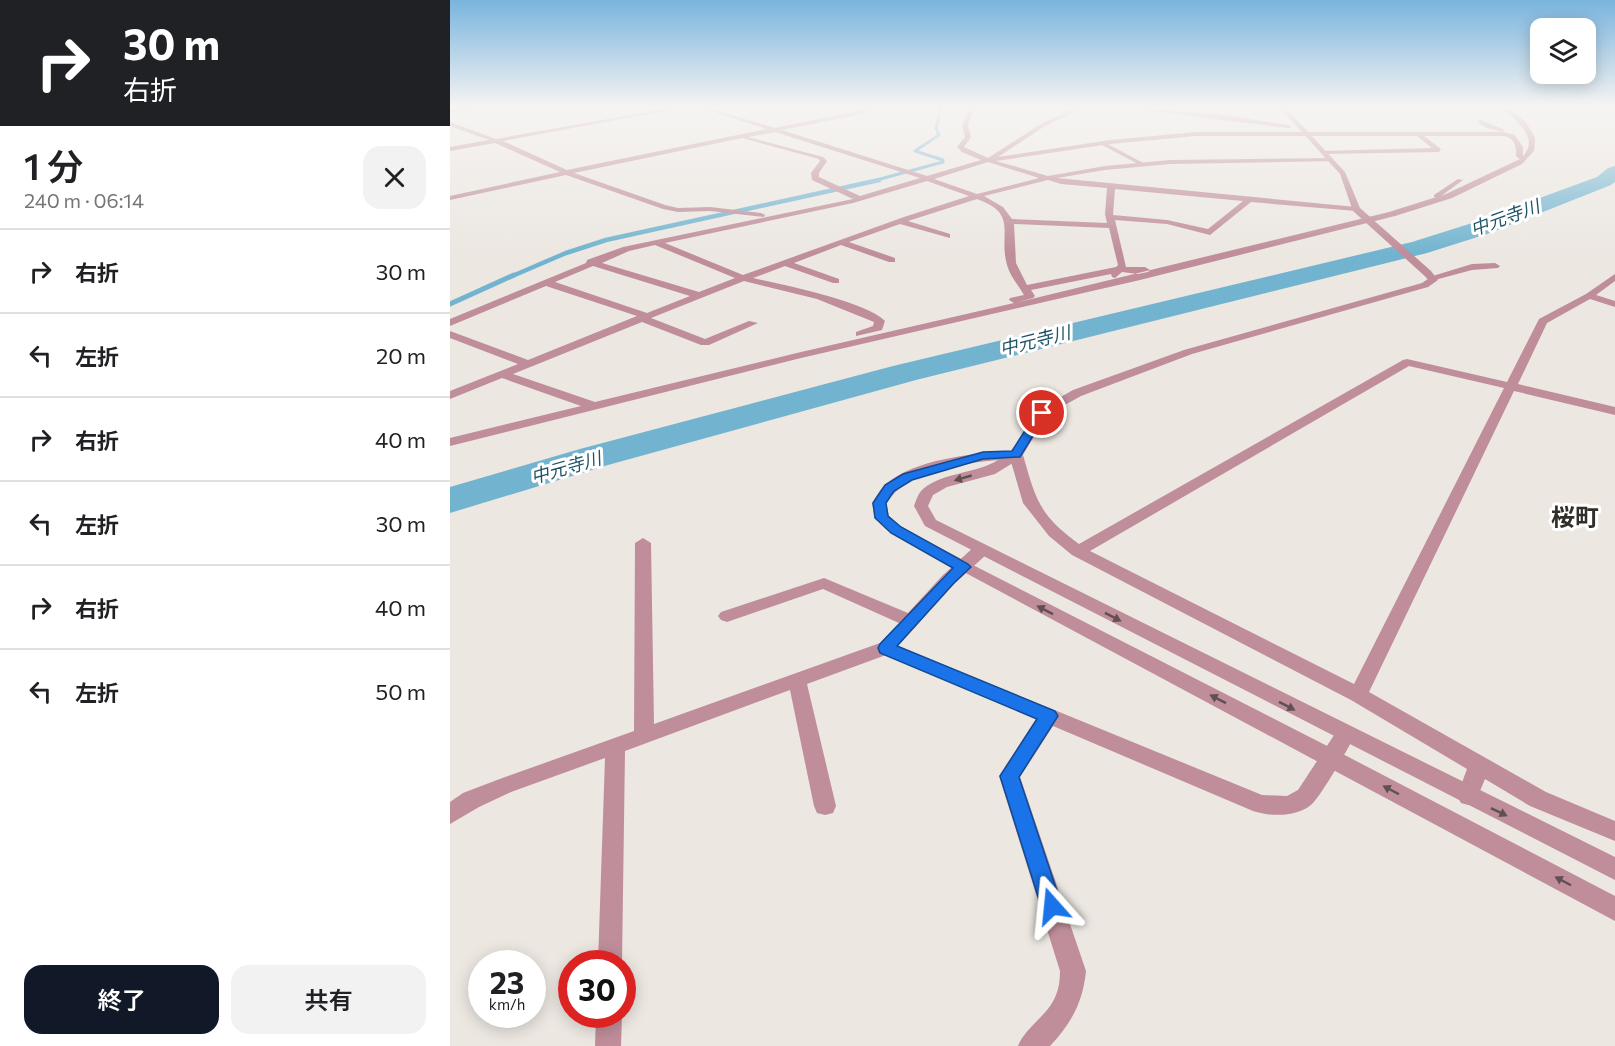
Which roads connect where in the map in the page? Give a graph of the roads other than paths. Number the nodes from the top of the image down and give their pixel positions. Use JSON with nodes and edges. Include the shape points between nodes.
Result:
{"nodes":[{"id":1,"x":531,"y":156,"type":"edge"},
{"id":2,"x":643,"y":156,"type":"edge"},
{"id":3,"x":813,"y":156,"type":"edge"},
{"id":4,"x":862,"y":156,"type":"edge"},
{"id":5,"x":977,"y":156,"type":"edge"},
{"id":6,"x":994,"y":156,"type":"edge"},
{"id":7,"x":1018,"y":156,"type":"edge"},
{"id":8,"x":1126,"y":156,"type":"edge"},
{"id":9,"x":1328,"y":156,"type":"edge"},
{"id":10,"x":1519,"y":156,"type":"edge"},
{"id":11,"x":1527,"y":156,"type":"edge"},
{"id":12,"x":1218,"y":159,"type":"junction"},
{"id":13,"x":1524,"y":159,"type":"junction"},
{"id":14,"x":988,"y":160,"type":"junction"},
{"id":15,"x":1332,"y":160,"type":"junction"},
{"id":16,"x":1142,"y":164,"type":"junction"},
{"id":17,"x":1224,"y":167,"type":"dead end"},
{"id":18,"x":568,"y":173,"type":"junction"},
{"id":19,"x":1046,"y":179,"type":"junction"},
{"id":20,"x":928,"y":180,"type":"junction"},
{"id":21,"x":1460,"y":180,"type":"dead end"},
{"id":22,"x":1111,"y":188,"type":"junction"},
{"id":23,"x":977,"y":196,"type":"junction"},
{"id":24,"x":450,"y":198,"type":"edge"},
{"id":25,"x":1251,"y":198,"type":"junction"},
{"id":26,"x":1442,"y":198,"type":"junction"},
{"id":27,"x":860,"y":199,"type":"junction"},
{"id":28,"x":1356,"y":209,"type":"junction"},
{"id":29,"x":767,"y":218,"type":"junction"},
{"id":30,"x":1010,"y":221,"type":"junction"},
{"id":31,"x":903,"y":222,"type":"junction"},
{"id":32,"x":1112,"y":222,"type":"junction"},
{"id":33,"x":1371,"y":222,"type":"junction"},
{"id":34,"x":946,"y":236,"type":"dead end"},
{"id":35,"x":654,"y":242,"type":"junction"},
{"id":36,"x":843,"y":243,"type":"junction"},
{"id":37,"x":1212,"y":252,"type":"dead end"},
{"id":38,"x":892,"y":260,"type":"dead end"},
{"id":39,"x":590,"y":262,"type":"junction"},
{"id":40,"x":786,"y":263,"type":"junction"},
{"id":41,"x":1495,"y":266,"type":"dead end"},
{"id":42,"x":1121,"y":269,"type":"junction"},
{"id":43,"x":1430,"y":275,"type":"junction"},
{"id":44,"x":1615,"y":277,"type":"edge"},
{"id":45,"x":743,"y":278,"type":"junction"},
{"id":46,"x":836,"y":281,"type":"dead end"},
{"id":47,"x":544,"y":282,"type":"junction"},
{"id":48,"x":1024,"y":288,"type":"junction"},
{"id":49,"x":699,"y":295,"type":"junction"},
{"id":50,"x":1589,"y":297,"type":"junction"},
{"id":51,"x":1049,"y":298,"type":"junction"},
{"id":52,"x":1615,"y":304,"type":"edge"},
{"id":53,"x":644,"y":317,"type":"junction"},
{"id":54,"x":450,"y":323,"type":"edge"},
{"id":55,"x":753,"y":323,"type":"dead end"},
{"id":56,"x":932,"y":326,"type":"junction"},
{"id":57,"x":450,"y":334,"type":"edge"},
{"id":58,"x":801,"y":355,"type":"junction"},
{"id":59,"x":526,"y":363,"type":"junction"},
{"id":60,"x":501,"y":374,"type":"junction"},
{"id":61,"x":1509,"y":387,"type":"junction"},
{"id":62,"x":450,"y":395,"type":"edge"},
{"id":63,"x":593,"y":406,"type":"junction"},
{"id":64,"x":1615,"y":411,"type":"edge"},
{"id":65,"x":450,"y":442,"type":"edge"},
{"id":66,"x":1016,"y":455,"type":"junction"},
{"id":67,"x":643,"y":543,"type":"dead end"},
{"id":68,"x":981,"y":550,"type":"junction"},
{"id":69,"x":1078,"y":551,"type":"junction"},
{"id":70,"x":963,"y":567,"type":"junction"},
{"id":71,"x":727,"y":616,"type":"dead end"},
{"id":72,"x":911,"y":621,"type":"junction"},
{"id":73,"x":886,"y":648,"type":"junction"},
{"id":74,"x":797,"y":681,"type":"junction"},
{"id":75,"x":1358,"y":695,"type":"junction"},
{"id":76,"x":1049,"y":716,"type":"junction"},
{"id":77,"x":1345,"y":735,"type":"junction"},
{"id":78,"x":644,"y":736,"type":"junction"},
{"id":79,"x":615,"y":746,"type":"junction"},
{"id":80,"x":1330,"y":757,"type":"junction"},
{"id":81,"x":1479,"y":765,"type":"junction"},
{"id":82,"x":1468,"y":796,"type":"junction"},
{"id":83,"x":825,"y":806,"type":"dead end"},
{"id":84,"x":450,"y":814,"type":"edge"},
{"id":85,"x":1615,"y":831,"type":"edge"},
{"id":86,"x":1615,"y":869,"type":"edge"},
{"id":87,"x":1615,"y":909,"type":"edge"},
{"id":88,"x":610,"y":950,"type":"edge"},
{"id":89,"x":609,"y":1028,"type":"edge"},
{"id":90,"x":608,"y":1046,"type":"edge"},
{"id":91,"x":1031,"y":1046,"type":"edge"}],
"edges":[{"from":1,"to":18,"type":"street"},
{"from":2,"to":18,"type":"street"},
{"from":3,"to":27,"type":"street","via":[[824,161],[815,178]]},
{"from":4,"to":20,"type":"street"},
{"from":5,"to":14,"type":"street"},
{"from":6,"to":14,"type":"street"},
{"from":7,"to":14,"type":"street"},
{"from":8,"to":16,"type":"lane"},
{"from":9,"to":15,"type":"street"},
{"from":10,"to":13,"type":"street"},
{"from":11,"to":13,"type":"street"},
{"from":12,"to":15,"type":"street"},
{"from":12,"to":16,"type":"street"},
{"from":12,"to":17,"type":"street"},
{"from":13,"to":26,"type":"street"},
{"from":14,"to":19,"type":"street"},
{"from":14,"to":20,"type":"street"},
{"from":15,"to":28,"type":"street","via":[[1343,173]]},
{"from":16,"to":19,"type":"street"},
{"from":18,"to":24,"type":"street"},
{"from":18,"to":29,"type":"street","via":[[663,207],[740,212]]},
{"from":19,"to":22,"type":"street"},
{"from":19,"to":23,"type":"street"},
{"from":20,"to":23,"type":"street"},
{"from":20,"to":27,"type":"street"},
{"from":21,"to":26,"type":"lane","via":[[1436,196]]},
{"from":22,"to":25,"type":"street","via":[[1191,190]]},
{"from":22,"to":32,"type":"street"},
{"from":23,"to":30,"type":"street","via":[[1002,208]]},
{"from":23,"to":31,"type":"street"},
{"from":25,"to":28,"type":"street"},
{"from":25,"to":32,"type":"street","via":[[1210,232],[1167,222]]},
{"from":26,"to":33,"type":"street"},
{"from":27,"to":29,"type":"street"},
{"from":28,"to":33,"type":"street"},
{"from":29,"to":35,"type":"street"},
{"from":30,"to":32,"type":"street"},
{"from":30,"to":48,"type":"street","via":[[1011,266]]},
{"from":31,"to":34,"type":"street"},
{"from":31,"to":36,"type":"street"},
{"from":32,"to":42,"type":"street"},
{"from":33,"to":43,"type":"street"},
{"from":33,"to":51,"type":"street"},
{"from":35,"to":39,"type":"street"},
{"from":35,"to":45,"type":"street"},
{"from":36,"to":38,"type":"street"},
{"from":36,"to":40,"type":"street"},
{"from":37,"to":42,"type":"street","via":[[1137,271]]},
{"from":39,"to":47,"type":"street"},
{"from":39,"to":49,"type":"street"},
{"from":40,"to":45,"type":"street"},
{"from":40,"to":46,"type":"street"},
{"from":41,"to":43,"type":"street"},
{"from":42,"to":48,"type":"street"},
{"from":42,"to":51,"type":"street","via":[[1117,275],[1053,291]]},
{"from":43,"to":66,"type":"street","via":[[1433,280],[1425,285],[1188,352],[1077,393],[1042,413]]},
{"from":44,"to":50,"type":"street"},
{"from":45,"to":49,"type":"street"},
{"from":45,"to":58,"type":"street","via":[[820,297],[880,321],[878,328],[816,345]]},
{"from":47,"to":53,"type":"street"},
{"from":47,"to":54,"type":"street"},
{"from":48,"to":56,"type":"street","via":[[1030,296],[938,319]]},
{"from":49,"to":53,"type":"street"},
{"from":50,"to":52,"type":"street"},
{"from":50,"to":61,"type":"street","via":[[1544,321]]},
{"from":51,"to":56,"type":"street"},
{"from":53,"to":55,"type":"street","via":[[705,343]]},
{"from":53,"to":59,"type":"street"},
{"from":56,"to":58,"type":"street"},
{"from":57,"to":59,"type":"street"},
{"from":58,"to":63,"type":"street"},
{"from":59,"to":60,"type":"street"},
{"from":60,"to":62,"type":"street"},
{"from":60,"to":63,"type":"street"},
{"from":61,"to":64,"type":"street"},
{"from":61,"to":69,"type":"street","via":[[1407,362]]},
{"from":61,"to":75,"type":"street"},
{"from":63,"to":65,"type":"street"},
{"from":66,"to":68,"type":"street","one_way":true,"via":[[990,471],[942,484],[927,493],[921,506],[930,523]]},
{"from":66,"to":69,"type":"street","via":[[1030,503],[1054,533]]},
{"from":66,"to":70,"type":"street","via":[[983,456],[908,477],[890,488],[879,503],[882,518],[896,530]]},
{"from":67,"to":78,"type":"street"},
{"from":68,"to":70,"type":"street"},
{"from":68,"to":77,"type":"street","one_way":true},
{"from":69,"to":75,"type":"street"},
{"from":70,"to":72,"type":"street"},
{"from":80,"to":70,"type":"street","one_way":true},
{"from":71,"to":72,"type":"street","via":[[824,583]]},
{"from":72,"to":73,"type":"street"},
{"from":73,"to":74,"type":"street"},
{"from":73,"to":76,"type":"street"},
{"from":74,"to":78,"type":"street"},
{"from":74,"to":83,"type":"street"},
{"from":75,"to":81,"type":"street"},
{"from":76,"to":80,"type":"street","via":[[1261,804],[1288,805],[1305,797]]},
{"from":76,"to":91,"type":"street","via":[[1009,776],[1073,970],[1072,993],[1057,1018]]},
{"from":77,"to":80,"type":"street"},
{"from":77,"to":82,"type":"street"},
{"from":78,"to":79,"type":"street"},
{"from":79,"to":84,"type":"street","via":[[504,786]]},
{"from":79,"to":88,"type":"street"},
{"from":87,"to":80,"type":"street","one_way":true},
{"from":81,"to":82,"type":"street"},
{"from":81,"to":85,"type":"street","via":[[1538,799]]},
{"from":82,"to":86,"type":"street","one_way":true},
{"from":89,"to":90,"type":"street"}]}
